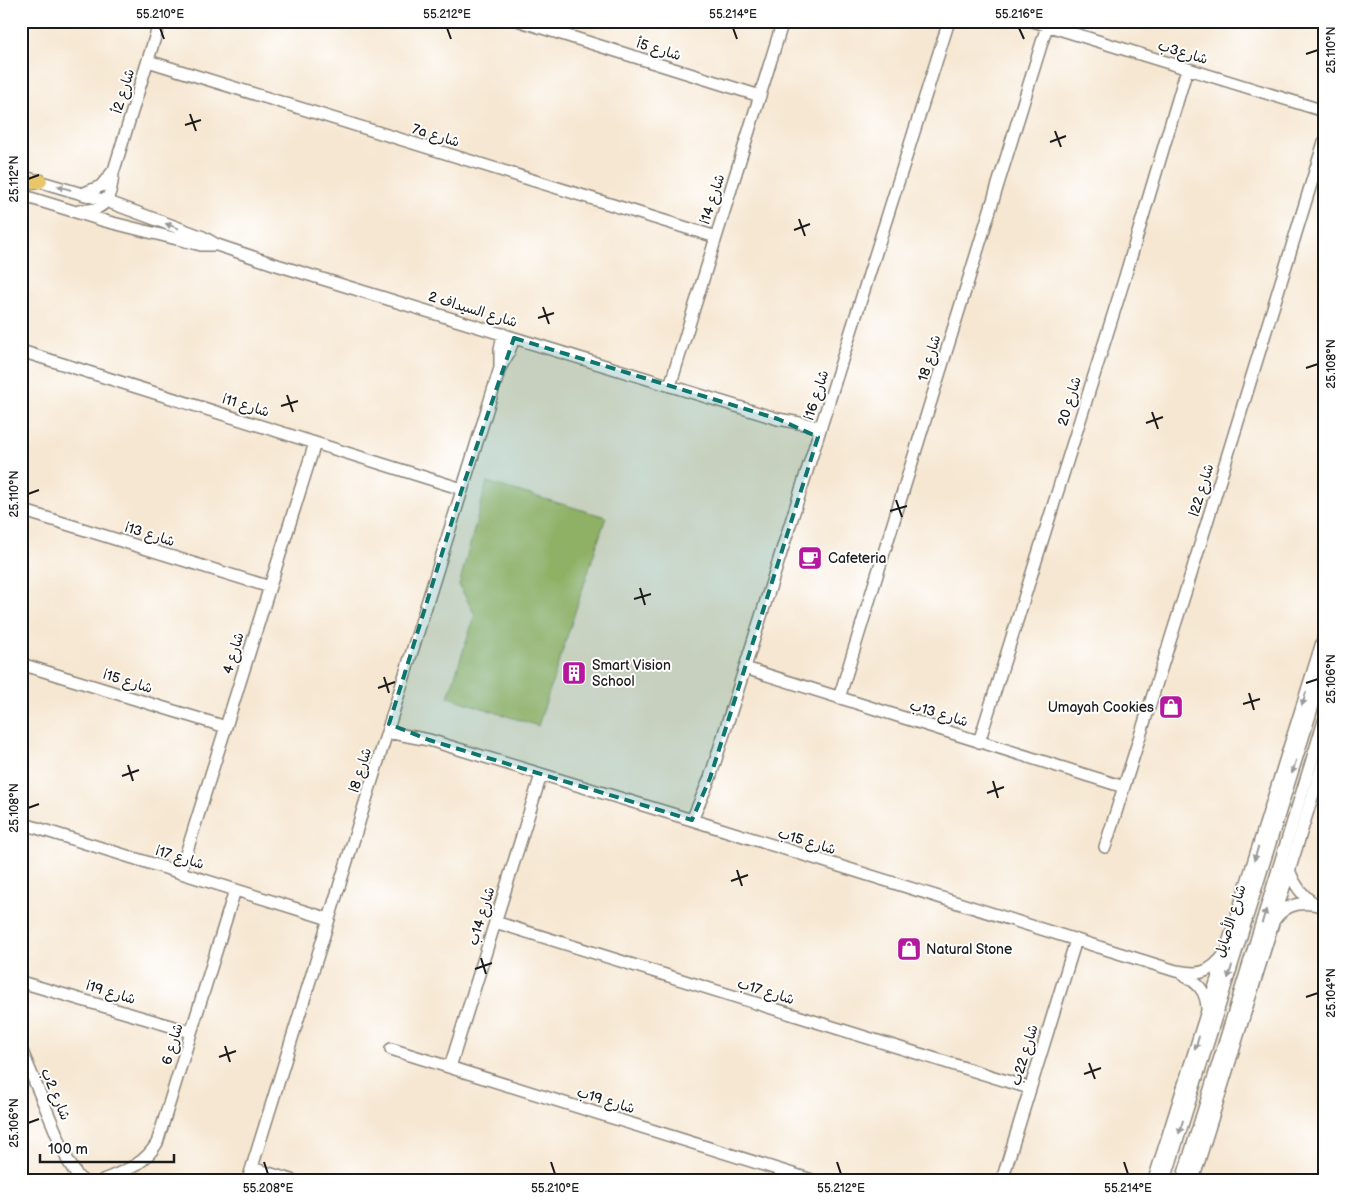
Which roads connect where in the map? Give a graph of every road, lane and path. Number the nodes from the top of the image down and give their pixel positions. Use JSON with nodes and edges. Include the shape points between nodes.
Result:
{"nodes":[{"id":1,"x":160,"y":21,"type":"edge"},
{"id":2,"x":520,"y":21,"type":"edge"},
{"id":3,"x":783,"y":21,"type":"edge"},
{"id":4,"x":949,"y":21,"type":"edge"},
{"id":5,"x":1033,"y":21,"type":"edge"},
{"id":6,"x":1048,"y":26,"type":"junction"},
{"id":7,"x":148,"y":61,"type":"junction"},
{"id":8,"x":1187,"y":69,"type":"junction"},
{"id":9,"x":760,"y":96,"type":"junction"},
{"id":10,"x":1324,"y":111,"type":"edge"},
{"id":11,"x":1324,"y":142,"type":"edge"},
{"id":12,"x":114,"y":170,"type":"junction"},
{"id":13,"x":21,"y":176,"type":"edge"},
{"id":14,"x":40,"y":181,"type":"junction"},
{"id":15,"x":21,"y":184,"type":"edge"},
{"id":16,"x":82,"y":194,"type":"junction"},
{"id":17,"x":21,"y":195,"type":"edge"},
{"id":18,"x":106,"y":201,"type":"junction"},
{"id":19,"x":68,"y":209,"type":"junction"},
{"id":20,"x":716,"y":237,"type":"junction"},
{"id":21,"x":217,"y":245,"type":"junction"},
{"id":22,"x":509,"y":336,"type":"junction"},
{"id":23,"x":21,"y":351,"type":"edge"},
{"id":24,"x":670,"y":386,"type":"junction"},
{"id":25,"x":819,"y":432,"type":"junction"},
{"id":26,"x":315,"y":442,"type":"junction"},
{"id":27,"x":462,"y":488,"type":"junction"},
{"id":28,"x":21,"y":510,"type":"edge"},
{"id":29,"x":270,"y":587,"type":"junction"},
{"id":30,"x":1324,"y":636,"type":"edge"},
{"id":31,"x":21,"y":664,"type":"edge"},
{"id":32,"x":745,"y":668,"type":"junction"},
{"id":33,"x":1324,"y":670,"type":"edge"},
{"id":34,"x":839,"y":698,"type":"junction"},
{"id":35,"x":1324,"y":721,"type":"edge"},
{"id":36,"x":226,"y":727,"type":"junction"},
{"id":37,"x":388,"y":728,"type":"junction"},
{"id":38,"x":979,"y":742,"type":"junction"},
{"id":39,"x":1324,"y":759,"type":"edge"},
{"id":40,"x":541,"y":775,"type":"junction"},
{"id":41,"x":1124,"y":787,"type":"junction"},
{"id":42,"x":697,"y":822,"type":"junction"},
{"id":43,"x":21,"y":823,"type":"edge"},
{"id":44,"x":1105,"y":847,"type":"dead end"},
{"id":45,"x":1289,"y":870,"type":"junction"},
{"id":46,"x":180,"y":873,"type":"junction"},
{"id":47,"x":235,"y":890,"type":"junction"},
{"id":48,"x":1320,"y":906,"type":"edge"},
{"id":49,"x":329,"y":919,"type":"junction"},
{"id":50,"x":1246,"y":921,"type":"junction"},
{"id":51,"x":495,"y":922,"type":"junction"},
{"id":52,"x":1272,"y":923,"type":"junction"},
{"id":53,"x":1076,"y":940,"type":"junction"},
{"id":54,"x":1226,"y":951,"type":"junction"},
{"id":55,"x":1176,"y":971,"type":"junction"},
{"id":56,"x":21,"y":982,"type":"edge"},
{"id":57,"x":1206,"y":1013,"type":"junction"},
{"id":58,"x":191,"y":1032,"type":"junction"},
{"id":59,"x":391,"y":1048,"type":"dead end"},
{"id":60,"x":21,"y":1049,"type":"edge"},
{"id":61,"x":450,"y":1067,"type":"junction"},
{"id":62,"x":1029,"y":1088,"type":"junction"},
{"id":63,"x":1205,"y":1122,"type":"junction"},
{"id":64,"x":1168,"y":1152,"type":"junction"},
{"id":65,"x":252,"y":1168,"type":"junction"},
{"id":66,"x":80,"y":1178,"type":"edge"},
{"id":67,"x":103,"y":1180,"type":"edge"},
{"id":68,"x":248,"y":1180,"type":"edge"},
{"id":69,"x":291,"y":1180,"type":"edge"},
{"id":70,"x":812,"y":1180,"type":"edge"},
{"id":71,"x":1002,"y":1180,"type":"edge"},
{"id":72,"x":1154,"y":1180,"type":"edge"},
{"id":73,"x":1165,"y":1180,"type":"edge"},
{"id":74,"x":1182,"y":1180,"type":"edge"},
{"id":75,"x":1193,"y":1180,"type":"edge"}],
"edges":[{"from":1,"to":7,"type":"street","name":"شارع 2أ"},
{"from":2,"to":9,"type":"street","name":"شارع 5أ"},
{"from":3,"to":9,"type":"street","name":"شارع 14ا"},
{"from":4,"to":25,"type":"street","name":"شارع 16ا"},
{"from":5,"to":6,"type":"street","name":"شارع3ب"},
{"from":6,"to":8,"type":"street","name":"شارع3ب"},
{"from":6,"to":34,"type":"street","name":"شارع 18"},
{"from":7,"to":12,"type":"street","name":"شارع 2أ"},
{"from":7,"to":20,"type":"street","name":"7a شارع"},
{"from":8,"to":10,"type":"street","name":"شارع3ب"},
{"from":8,"to":38,"type":"street","name":"شارع 20"},
{"from":9,"to":20,"type":"street","name":"شارع 14ا"},
{"from":11,"to":41,"type":"street","name":"شارع 22ا"},
{"from":12,"to":16,"type":"street","name":"شارع 2أ","via":[[101,186]]},
{"from":12,"to":18,"type":"street","name":"شارع 2أ"},
{"from":13,"to":14,"type":"street","name":"شارع السيداف 2"},
{"from":14,"to":15,"type":"main road"},
{"from":16,"to":14,"type":"street","name":"شارع السيداف 2","one_way":true},
{"from":16,"to":18,"type":"street","name":"شارع السيداف 2"},
{"from":17,"to":19,"type":"street","name":"شارع السيداف 2"},
{"from":18,"to":19,"type":"street","via":[[94,210]]},
{"from":21,"to":18,"type":"street","name":"شارع السيداف 2","one_way":true},
{"from":19,"to":21,"type":"street","name":"شارع السيداف 2","via":[[206,246]]},
{"from":20,"to":24,"type":"street","name":"شارع 14ا"},
{"from":21,"to":22,"type":"street","name":"شارع السيداف 2"},
{"from":22,"to":24,"type":"street","name":"شارع السيداف 2"},
{"from":22,"to":27,"type":"street","name":"شارع 8ا","via":[[500,350],[500,368]]},
{"from":23,"to":26,"type":"street","name":"شارع 11ا"},
{"from":24,"to":25,"type":"street","name":"شارع السيداف 2"},
{"from":25,"to":32,"type":"street","name":"شارع 16ا"},
{"from":26,"to":27,"type":"street","name":"شارع 11ا"},
{"from":26,"to":29,"type":"street","name":"شارع 4"},
{"from":27,"to":37,"type":"street","name":"شارع 8ا"},
{"from":28,"to":29,"type":"street","name":"شارع 13ا"},
{"from":29,"to":36,"type":"street","name":"شارع 4"},
{"from":30,"to":54,"type":"street","one_way":true},
{"from":31,"to":36,"type":"street","name":"شارع 15ا"},
{"from":32,"to":34,"type":"street","name":"شارع 13ب"},
{"from":32,"to":42,"type":"street","name":"شارع 16ا"},
{"from":33,"to":50,"type":"street","name":"شارع الأصايل","one_way":true},
{"from":34,"to":38,"type":"street","name":"شارع 13ب"},
{"from":63,"to":35,"type":"street","one_way":true},
{"from":36,"to":46,"type":"street","name":"شارع 4"},
{"from":37,"to":40,"type":"street","name":"شارع 15ب"},
{"from":37,"to":49,"type":"street","name":"شارع 8ا"},
{"from":38,"to":41,"type":"street","name":"شارع 13ب"},
{"from":39,"to":45,"type":"street"},
{"from":40,"to":42,"type":"street","name":"شارع 15ب"},
{"from":40,"to":51,"type":"street","name":"شارع 14ب"},
{"from":41,"to":44,"type":"street","name":"شارع 22ا"},
{"from":42,"to":53,"type":"street","name":"شارع 15ب"},
{"from":43,"to":46,"type":"street","name":"شارع 17ا"},
{"from":45,"to":48,"type":"street","via":[[1302,893]]},
{"from":45,"to":52,"type":"street"},
{"from":46,"to":47,"type":"street","name":"شارع 17ا"},
{"from":47,"to":49,"type":"street","name":"شارع 17ا"},
{"from":47,"to":58,"type":"street","name":"شارع 6"},
{"from":48,"to":52,"type":"street","via":[[1301,903],[1281,912]]},
{"from":49,"to":65,"type":"street","name":"شارع 8ا"},
{"from":50,"to":54,"type":"street"},
{"from":50,"to":64,"type":"street","name":"شارع الأصايل","one_way":true},
{"from":51,"to":61,"type":"street","name":"شارع 14ب"},
{"from":51,"to":62,"type":"street","name":"شارع 17ب"},
{"from":52,"to":63,"type":"street"},
{"from":53,"to":55,"type":"street","name":"شارع 15ب"},
{"from":53,"to":62,"type":"street","name":"شارع 22ب"},
{"from":54,"to":55,"type":"street","name":"شارع 15ب","via":[[1207,971]]},
{"from":54,"to":57,"type":"street"},
{"from":55,"to":57,"type":"street","name":"شارع 15ب","via":[[1201,988]]},
{"from":56,"to":58,"type":"street","name":"شارع 19ا"},
{"from":57,"to":64,"type":"street","one_way":true},
{"from":58,"to":67,"type":"street","name":"شارع 6","via":[[153,1150],[132,1169]]},
{"from":59,"to":61,"type":"street","name":"شارع 19ب"},
{"from":60,"to":66,"type":"street","name":"شارع 2ب","via":[[68,1160]]},
{"from":61,"to":70,"type":"street","name":"شارع 19ب"},
{"from":62,"to":71,"type":"street","name":"شارع 22ب"},
{"from":63,"to":74,"type":"street"},
{"from":63,"to":75,"type":"street"},
{"from":64,"to":72,"type":"street"},
{"from":64,"to":73,"type":"street","name":"شارع الأصايل"},
{"from":65,"to":68,"type":"street","name":"شارع 8ا"},
{"from":65,"to":69,"type":"street"}]}
